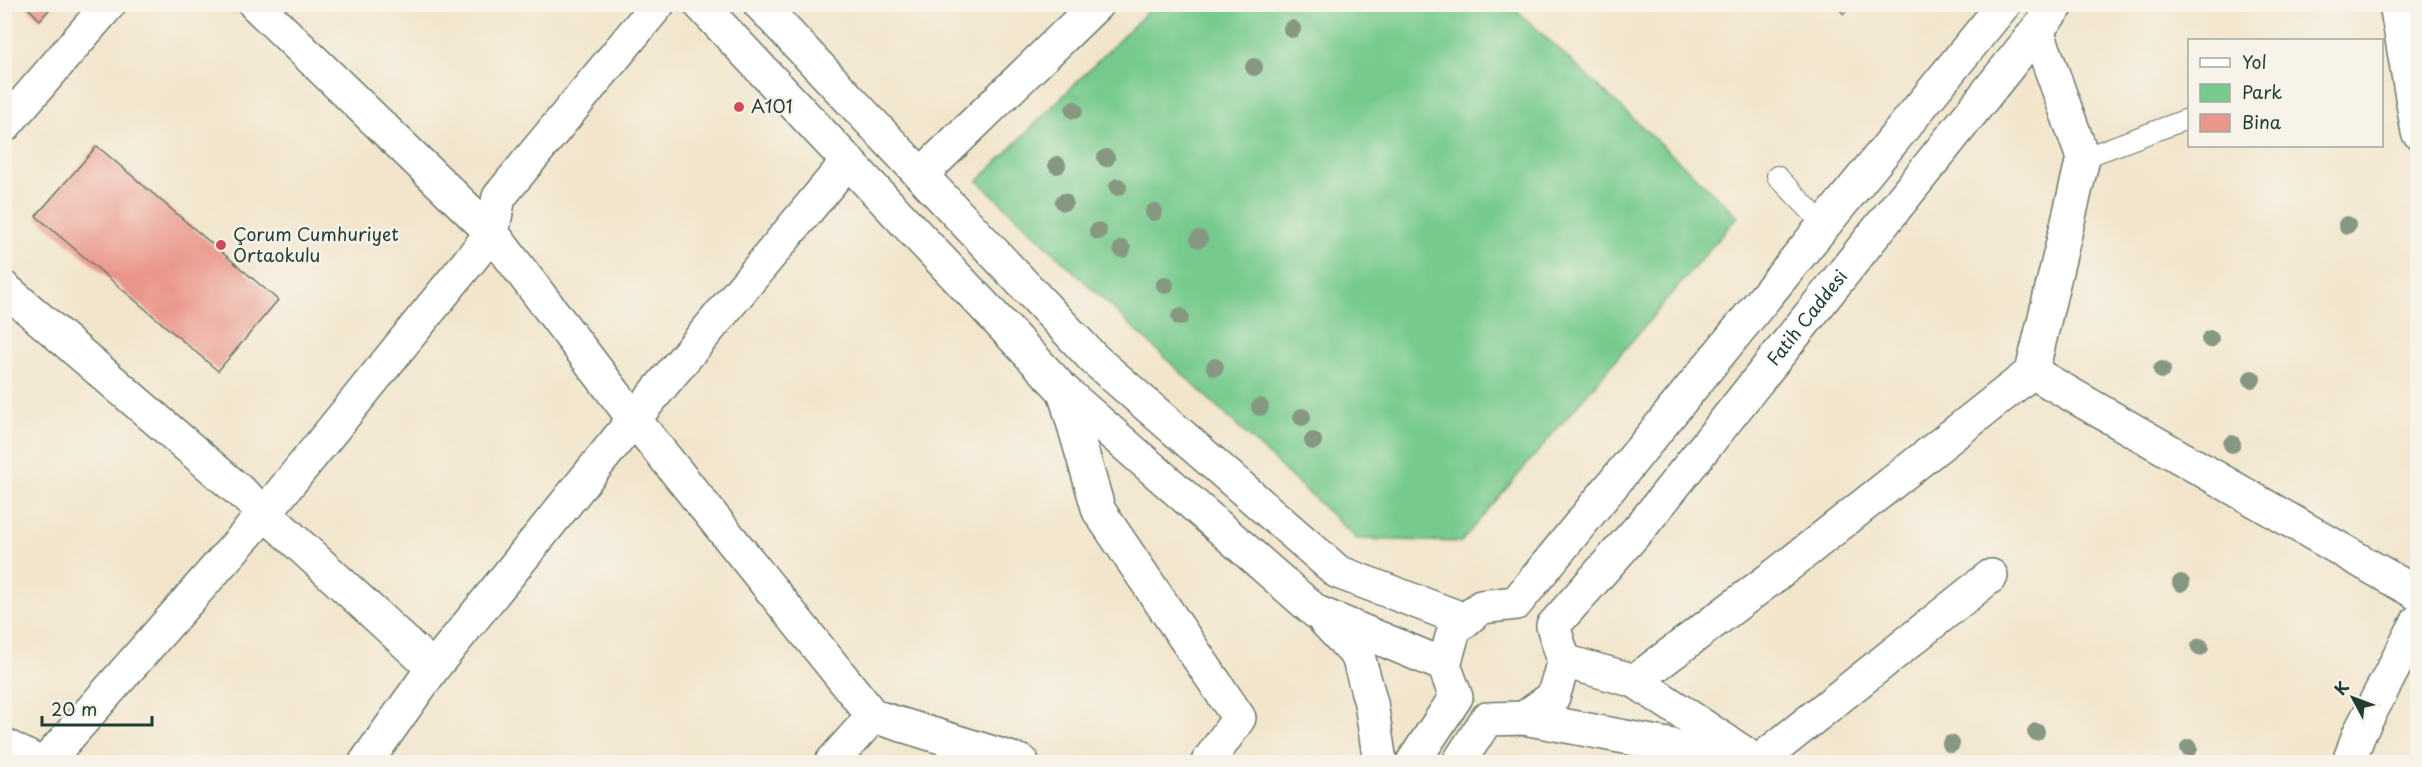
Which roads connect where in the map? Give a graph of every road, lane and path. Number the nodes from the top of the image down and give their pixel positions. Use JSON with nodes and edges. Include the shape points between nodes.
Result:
{"nodes":[{"id":1,"x":110,"y":4,"type":"edge"},
{"id":2,"x":255,"y":4,"type":"edge"},
{"id":3,"x":658,"y":4,"type":"edge"},
{"id":4,"x":700,"y":4,"type":"edge"},
{"id":5,"x":760,"y":4,"type":"edge"},
{"id":6,"x":1097,"y":4,"type":"edge"},
{"id":7,"x":2004,"y":4,"type":"edge"},
{"id":8,"x":2058,"y":4,"type":"edge"},
{"id":9,"x":2396,"y":4,"type":"edge"},
{"id":10,"x":2037,"y":30,"type":"junction"},
{"id":11,"x":2392,"y":41,"type":"edge"},
{"id":12,"x":2188,"y":119,"type":"edge"},
{"id":13,"x":4,"y":126,"type":"edge"},
{"id":14,"x":2418,"y":132,"type":"edge"},
{"id":15,"x":2083,"y":158,"type":"junction"},
{"id":16,"x":848,"y":161,"type":"junction"},
{"id":17,"x":921,"y":175,"type":"junction"},
{"id":18,"x":1777,"y":176,"type":"dead end"},
{"id":19,"x":1824,"y":225,"type":"junction"},
{"id":20,"x":492,"y":233,"type":"junction"},
{"id":21,"x":4,"y":288,"type":"edge"},
{"id":22,"x":2032,"y":372,"type":"junction"},
{"id":23,"x":1064,"y":391,"type":"junction"},
{"id":24,"x":634,"y":419,"type":"junction"},
{"id":25,"x":265,"y":513,"type":"junction"},
{"id":26,"x":1991,"y":576,"type":"dead end"},
{"id":27,"x":2418,"y":594,"type":"edge"},
{"id":28,"x":1516,"y":603,"type":"junction"},
{"id":29,"x":1316,"y":612,"type":"junction"},
{"id":30,"x":1466,"y":620,"type":"junction"},
{"id":31,"x":2418,"y":621,"type":"edge"},
{"id":32,"x":1553,"y":626,"type":"junction"},
{"id":33,"x":1564,"y":661,"type":"junction"},
{"id":34,"x":1444,"y":665,"type":"junction"},
{"id":35,"x":433,"y":668,"type":"junction"},
{"id":36,"x":1635,"y":681,"type":"junction"},
{"id":37,"x":1456,"y":698,"type":"junction"},
{"id":38,"x":873,"y":716,"type":"junction"},
{"id":39,"x":1524,"y":718,"type":"junction"},
{"id":40,"x":1487,"y":719,"type":"junction"},
{"id":41,"x":4,"y":745,"type":"edge"},
{"id":42,"x":37,"y":762,"type":"edge"},
{"id":43,"x":46,"y":762,"type":"edge"},
{"id":44,"x":366,"y":762,"type":"edge"},
{"id":45,"x":832,"y":762,"type":"edge"},
{"id":46,"x":1022,"y":762,"type":"edge"},
{"id":47,"x":1208,"y":762,"type":"edge"},
{"id":48,"x":1380,"y":762,"type":"edge"},
{"id":49,"x":1413,"y":762,"type":"edge"},
{"id":50,"x":1459,"y":762,"type":"edge"},
{"id":51,"x":1758,"y":762,"type":"edge"},
{"id":52,"x":2349,"y":762,"type":"edge"}],
"edges":[{"from":1,"to":13,"type":"street"},
{"from":2,"to":20,"type":"street"},
{"from":3,"to":20,"type":"street","via":[[499,197]]},
{"from":4,"to":16,"type":"street"},
{"from":5,"to":17,"type":"street"},
{"from":6,"to":17,"type":"street"},
{"from":7,"to":19,"type":"street"},
{"from":8,"to":10,"type":"street","name":"Fatih Caddesi"},
{"from":9,"to":11,"type":"street"},
{"from":10,"to":15,"type":"street"},
{"from":10,"to":32,"type":"street","name":"Fatih Caddesi","via":[[1644,523]]},
{"from":11,"to":14,"type":"street"},
{"from":12,"to":15,"type":"lane"},
{"from":15,"to":22,"type":"street"},
{"from":16,"to":23,"type":"street"},
{"from":16,"to":24,"type":"street"},
{"from":17,"to":30,"type":"street","via":[[1094,359],[1338,572]]},
{"from":18,"to":19,"type":"lane"},
{"from":19,"to":28,"type":"street"},
{"from":20,"to":24,"type":"street"},
{"from":20,"to":25,"type":"street"},
{"from":21,"to":25,"type":"street"},
{"from":22,"to":27,"type":"street"},
{"from":22,"to":36,"type":"street"},
{"from":23,"to":29,"type":"street"},
{"from":23,"to":47,"type":"street","via":[[1099,511],[1239,718]]},
{"from":24,"to":35,"type":"street"},
{"from":24,"to":38,"type":"street"},
{"from":25,"to":35,"type":"street"},
{"from":25,"to":43,"type":"street"},
{"from":26,"to":51,"type":"street"},
{"from":28,"to":30,"type":"street","via":[[1481,607]]},
{"from":28,"to":32,"type":"street"},
{"from":29,"to":34,"type":"street"},
{"from":29,"to":48,"type":"street","via":[[1358,656],[1371,703]]},
{"from":30,"to":34,"type":"street","via":[[1454,630]]},
{"from":31,"to":52,"type":"street","via":[[2359,734]]},
{"from":32,"to":33,"type":"street"},
{"from":33,"to":36,"type":"street"},
{"from":33,"to":39,"type":"street","via":[[1553,697]]},
{"from":34,"to":37,"type":"street"},
{"from":35,"to":44,"type":"street"},
{"from":36,"to":51,"type":"street"},
{"from":37,"to":40,"type":"street"},
{"from":37,"to":49,"type":"street"},
{"from":38,"to":45,"type":"street"},
{"from":38,"to":46,"type":"street"},
{"from":39,"to":40,"type":"street"},
{"from":39,"to":51,"type":"street"},
{"from":40,"to":50,"type":"street"},
{"from":41,"to":42,"type":"street"}]}
